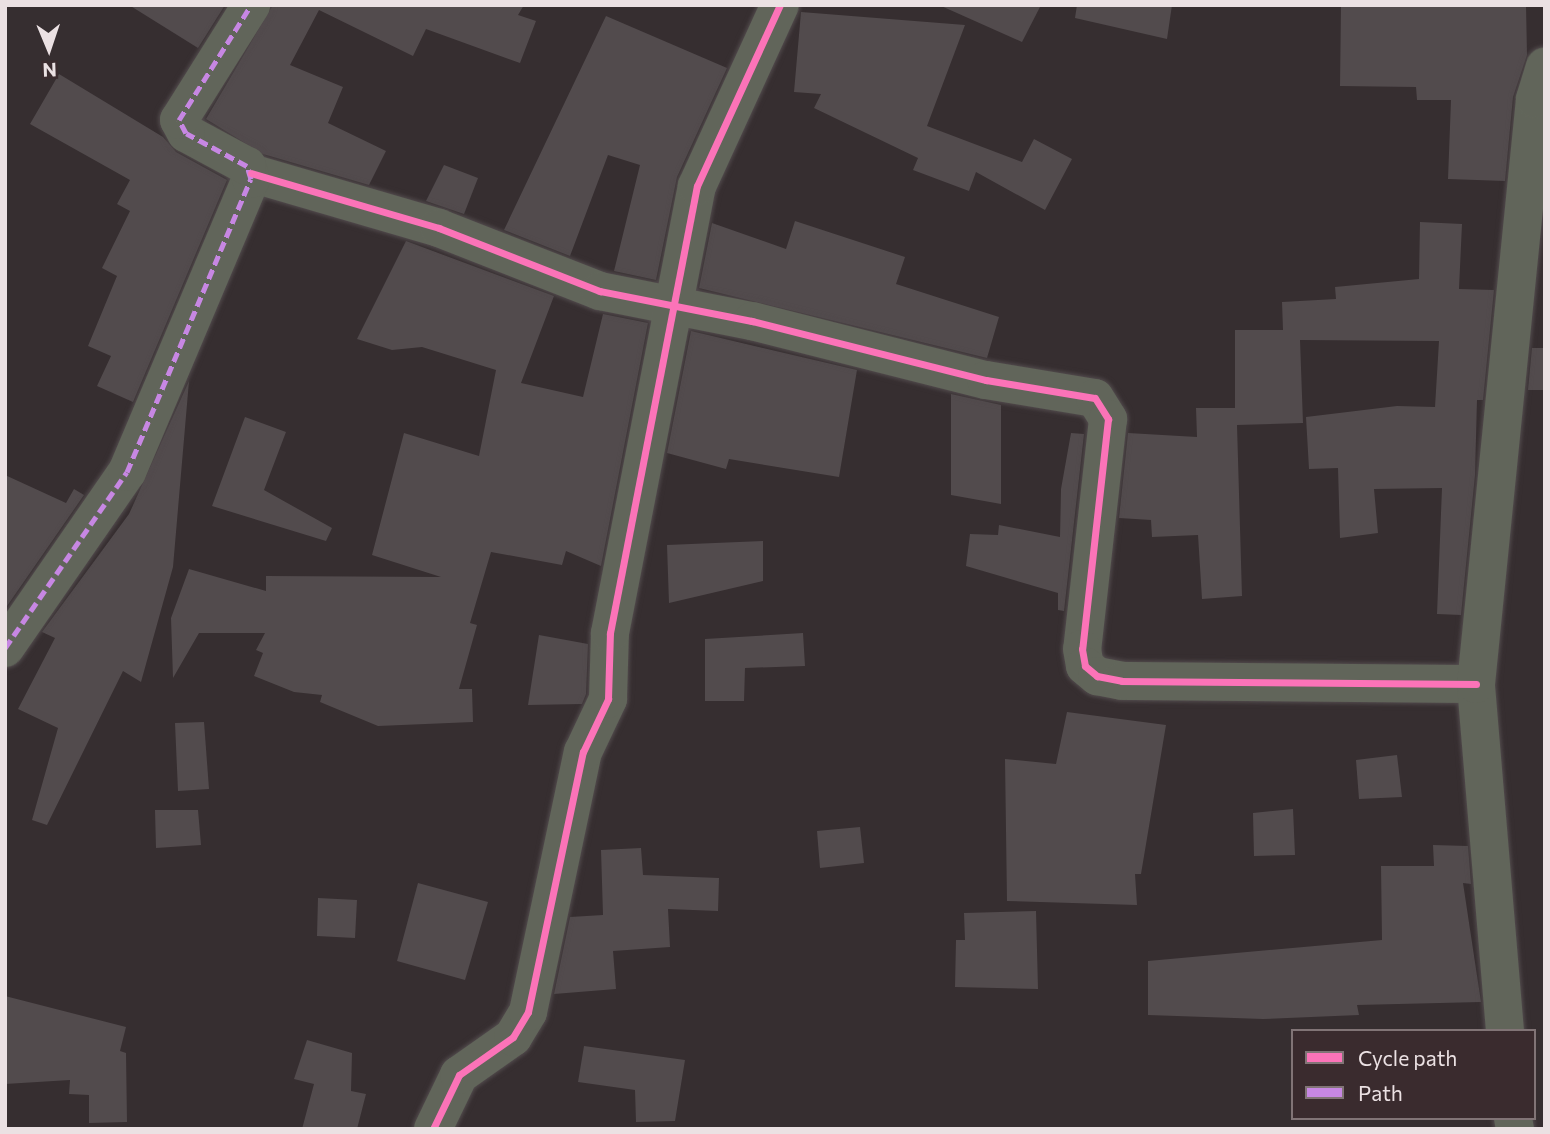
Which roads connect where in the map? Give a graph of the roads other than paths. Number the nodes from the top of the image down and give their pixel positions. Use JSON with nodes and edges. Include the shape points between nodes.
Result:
{"nodes":[{"id":1,"x":251,"y":5,"type":"edge"},
{"id":2,"x":780,"y":5,"type":"edge"},
{"id":3,"x":1545,"y":67,"type":"edge"},
{"id":4,"x":251,"y":173,"type":"junction"},
{"id":5,"x":673,"y":306,"type":"junction"},
{"id":6,"x":5,"y":648,"type":"edge"},
{"id":7,"x":1476,"y":684,"type":"junction"},
{"id":8,"x":1505,"y":1029,"type":"edge"},
{"id":9,"x":433,"y":1129,"type":"edge"}],
"edges":[{"from":1,"to":4,"type":"street","via":[[179,120],[186,133],[247,166]]},
{"from":2,"to":5,"type":"street","via":[[697,186]]},
{"from":3,"to":7,"type":"street","via":[[1535,99]]},
{"from":4,"to":5,"type":"street","via":[[439,228],[600,291]]},
{"from":4,"to":6,"type":"street","via":[[127,472]]},
{"from":5,"to":7,"type":"street","via":[[752,321],[986,380],[1095,398],[1108,419],[1082,649],[1085,666],[1097,676],[1122,681]]},
{"from":5,"to":9,"type":"street","via":[[610,634],[608,699],[583,751],[528,1012],[513,1037],[459,1075]]},
{"from":7,"to":8,"type":"street"}]}
